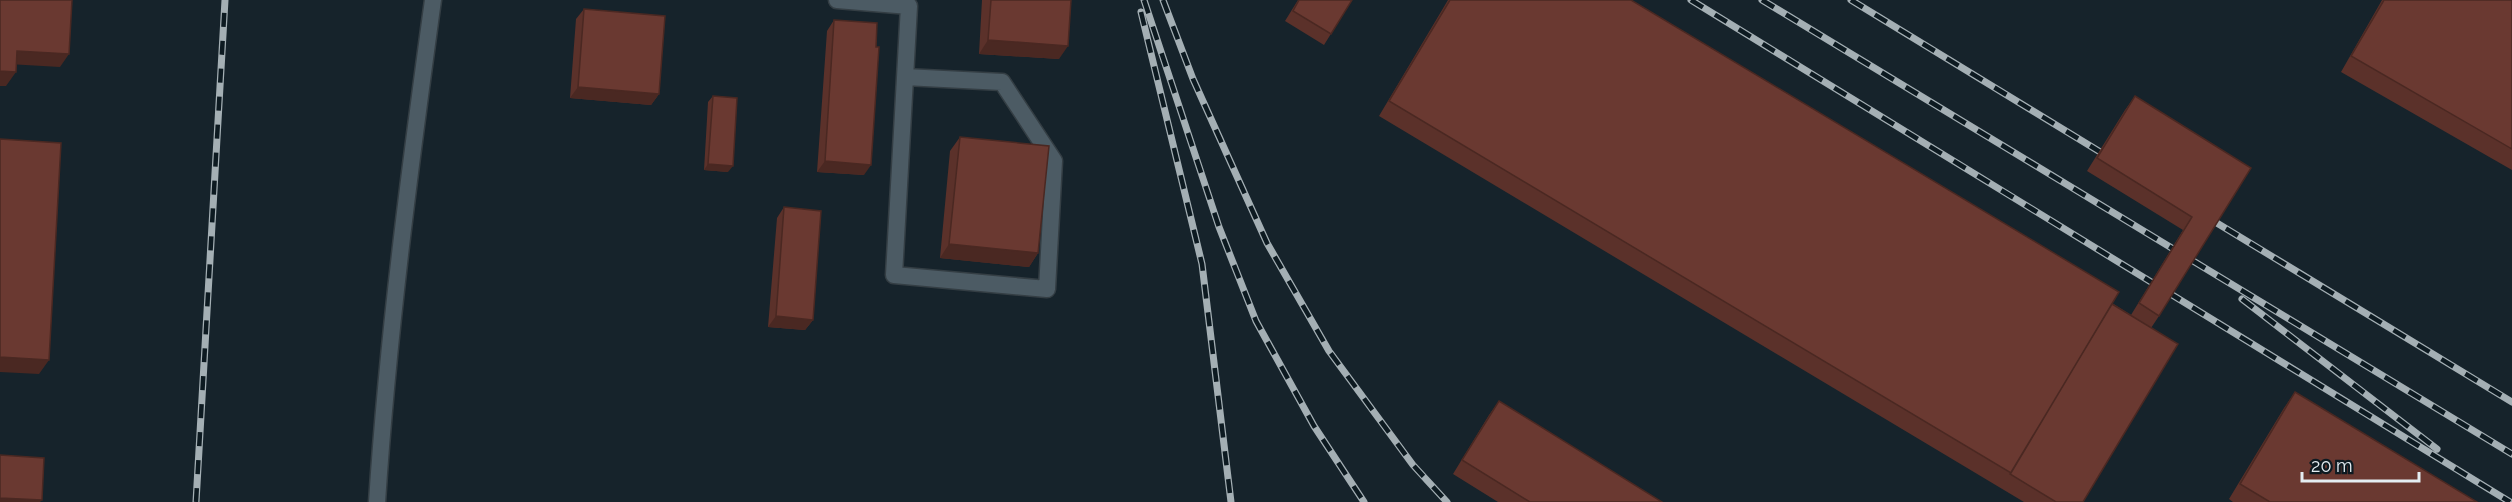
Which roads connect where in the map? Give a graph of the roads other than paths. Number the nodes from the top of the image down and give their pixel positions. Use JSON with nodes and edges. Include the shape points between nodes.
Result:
{"nodes":[{"id":1,"x":433,"y":0,"type":"edge"},
{"id":2,"x":837,"y":0,"type":"edge"},
{"id":3,"x":908,"y":3,"type":"edge"},
{"id":4,"x":905,"y":77,"type":"junction"},
{"id":5,"x":377,"y":502,"type":"edge"}],
"edges":[{"from":1,"to":5,"type":"lane","via":[[388,351]]},
{"from":2,"to":3,"type":"lane"},
{"from":3,"to":4,"type":"lane"},
{"from":4,"to":4,"type":"lane","via":[[894,275],[1047,289],[1054,161],[1002,82]]}]}
